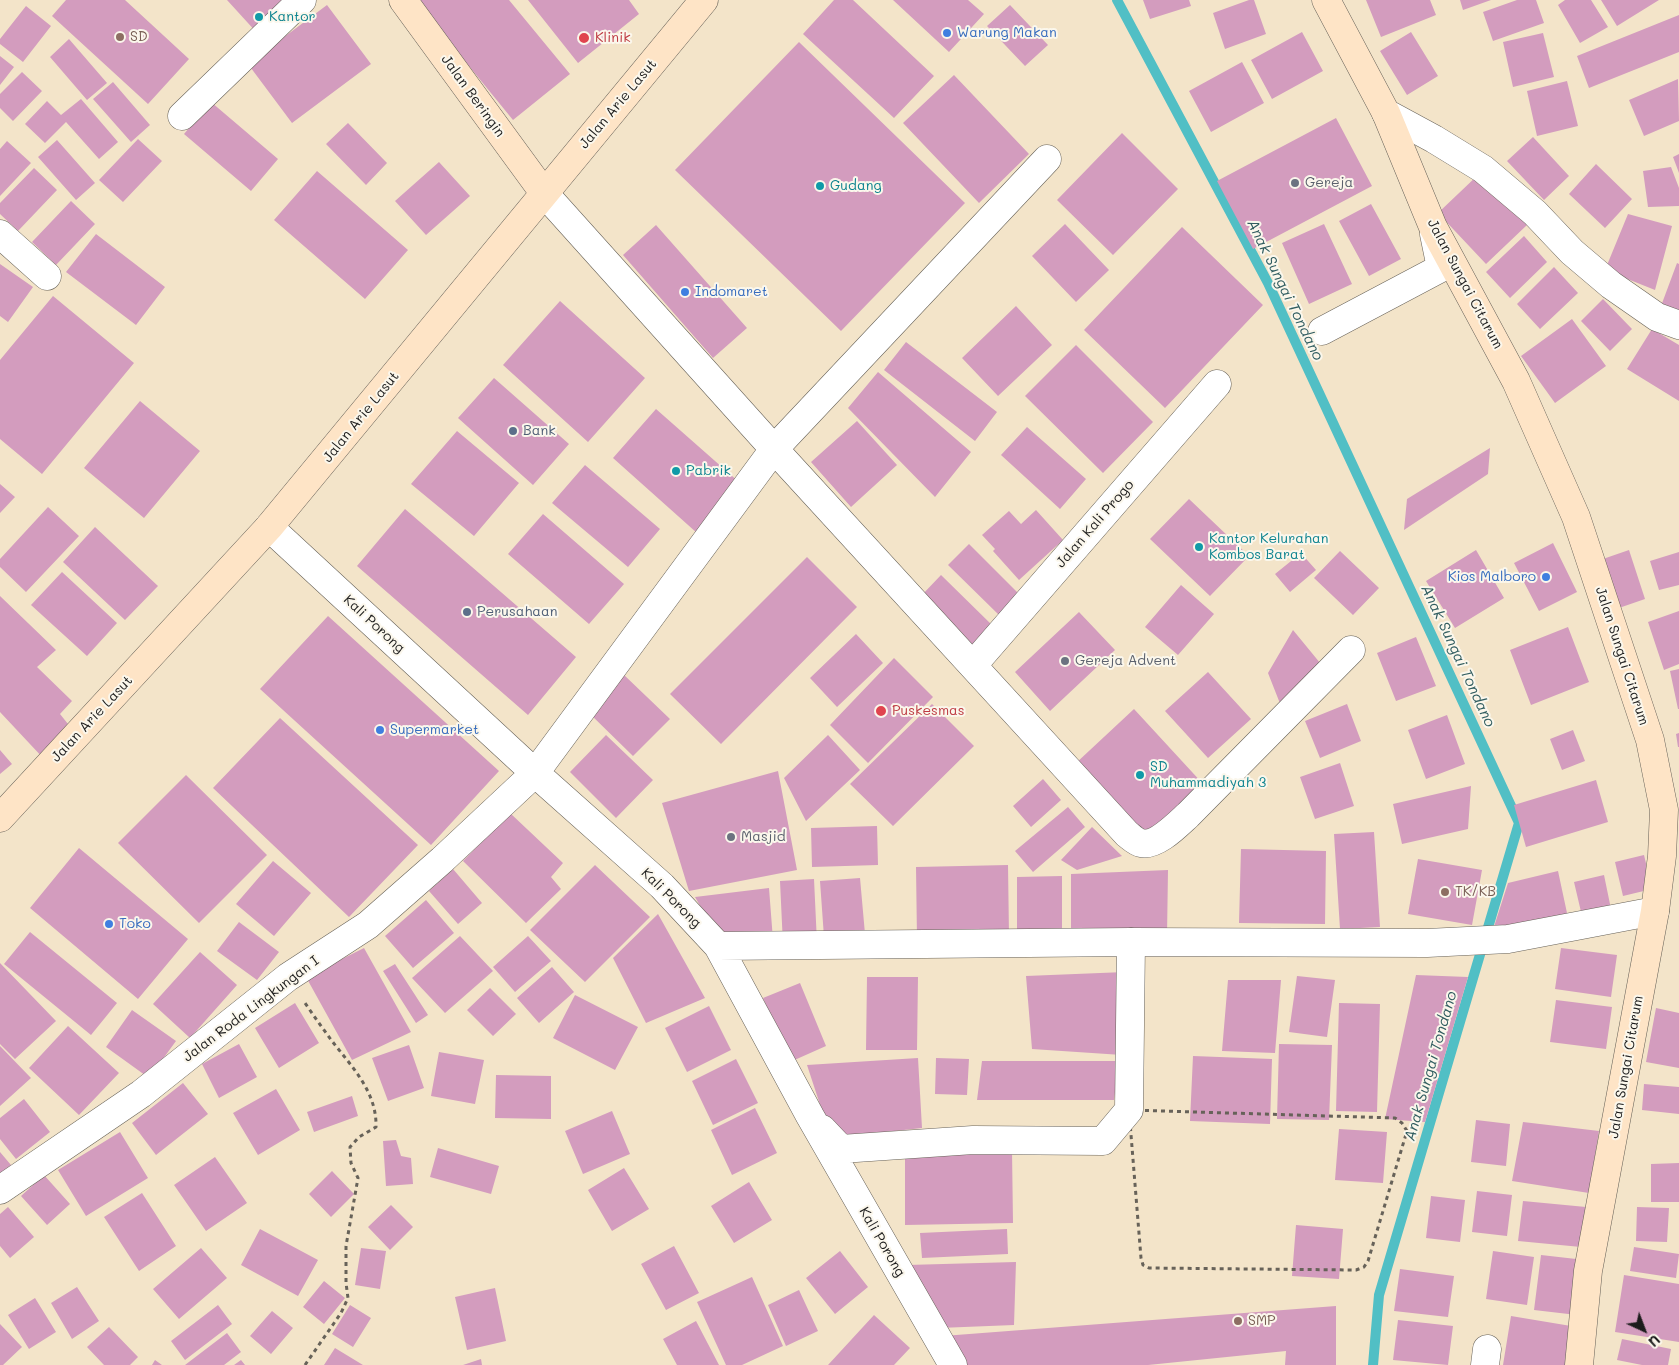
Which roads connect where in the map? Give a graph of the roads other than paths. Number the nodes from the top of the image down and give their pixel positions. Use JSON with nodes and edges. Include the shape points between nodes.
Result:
{"nodes":[{"id":1,"x":302,"y":0,"type":"edge"},
{"id":2,"x":403,"y":0,"type":"edge"},
{"id":3,"x":704,"y":0,"type":"edge"},
{"id":4,"x":1326,"y":0,"type":"edge"},
{"id":5,"x":1386,"y":113,"type":"junction"},
{"id":6,"x":182,"y":116,"type":"dead end"},
{"id":7,"x":1047,"y":159,"type":"dead end"},
{"id":8,"x":544,"y":193,"type":"junction"},
{"id":9,"x":1433,"y":227,"type":"junction"},
{"id":10,"x":0,"y":234,"type":"edge"},
{"id":11,"x":47,"y":276,"type":"dead end"},
{"id":12,"x":1679,"y":325,"type":"edge"},
{"id":13,"x":1322,"y":332,"type":"dead end"},
{"id":14,"x":1217,"y":384,"type":"dead end"},
{"id":15,"x":774,"y":449,"type":"junction"},
{"id":16,"x":270,"y":527,"type":"junction"},
{"id":17,"x":1351,"y":650,"type":"dead end"},
{"id":18,"x":973,"y":665,"type":"junction"},
{"id":19,"x":535,"y":773,"type":"junction"},
{"id":20,"x":0,"y":818,"type":"edge"},
{"id":21,"x":1655,"y":911,"type":"junction"},
{"id":22,"x":1131,"y":942,"type":"junction"},
{"id":23,"x":718,"y":946,"type":"junction"},
{"id":24,"x":810,"y":1116,"type":"junction"},
{"id":25,"x":0,"y":1190,"type":"edge"},
{"id":26,"x":954,"y":1365,"type":"edge"},
{"id":27,"x":1579,"y":1365,"type":"edge"}],
"edges":[{"from":1,"to":6,"type":"street"},
{"from":2,"to":8,"type":"street","name":"Jalan Beringin"},
{"from":3,"to":8,"type":"street","name":"Jalan Arie Lasut"},
{"from":4,"to":5,"type":"street","name":"Jalan Sungai Citarum"},
{"from":5,"to":9,"type":"street","name":"Jalan Sungai Citarum"},
{"from":5,"to":12,"type":"street","via":[[1483,169],[1611,285],[1657,317]]},
{"from":7,"to":15,"type":"street","name":"Jalan Roda Lingkungan I"},
{"from":8,"to":15,"type":"street"},
{"from":8,"to":16,"type":"street","name":"Jalan Arie Lasut"},
{"from":9,"to":13,"type":"street","via":[[1441,268]]},
{"from":9,"to":21,"type":"street","name":"Jalan Sungai Citarum","via":[[1516,381],[1576,517],[1650,740],[1664,810]]},
{"from":10,"to":11,"type":"street"},
{"from":14,"to":18,"type":"street","name":"Jalan Kali Progo"},
{"from":15,"to":18,"type":"street"},
{"from":15,"to":19,"type":"street","name":"Jalan Roda Lingkungan I"},
{"from":16,"to":19,"type":"street","name":"Kali Porong"},
{"from":16,"to":20,"type":"street","name":"Jalan Arie Lasut"},
{"from":17,"to":18,"type":"street","via":[[1188,815],[1152,843],[1141,843],[1127,834]]},
{"from":19,"to":23,"type":"street","name":"Kali Porong","via":[[662,886]]},
{"from":19,"to":25,"type":"street","name":"Jalan Roda Lingkungan I","via":[[368,925],[288,977],[141,1094]]},
{"from":21,"to":22,"type":"street","via":[[1508,939],[1427,944]]},
{"from":21,"to":27,"type":"street","name":"Jalan Sungai Citarum","via":[[1588,1271]]},
{"from":22,"to":23,"type":"street"},
{"from":22,"to":24,"type":"street","via":[[1129,1110],[1103,1141],[973,1140],[841,1149]]},
{"from":23,"to":24,"type":"street","name":"Kali Porong"},
{"from":24,"to":26,"type":"street","name":"Kali Porong"}]}
